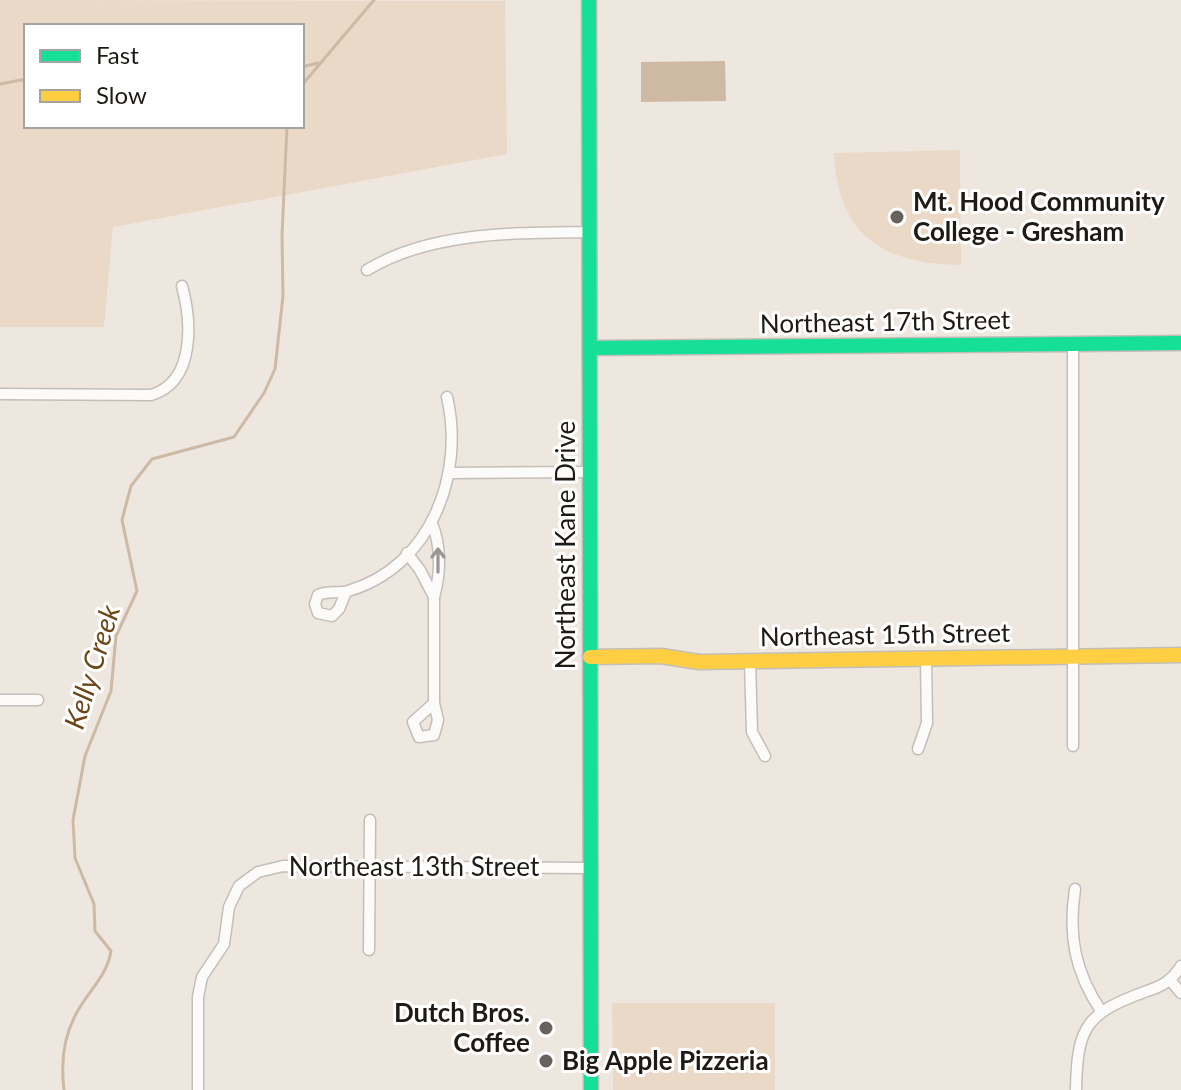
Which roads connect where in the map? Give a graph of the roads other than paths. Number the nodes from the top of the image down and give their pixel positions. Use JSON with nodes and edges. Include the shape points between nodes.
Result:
{"nodes":[{"id":1,"x":589,"y":0,"type":"edge"},
{"id":2,"x":590,"y":232,"type":"junction"},
{"id":3,"x":367,"y":270,"type":"dead end"},
{"id":4,"x":182,"y":286,"type":"dead end"},
{"id":5,"x":1181,"y":343,"type":"edge"},
{"id":6,"x":1073,"y":344,"type":"junction"},
{"id":7,"x":590,"y":348,"type":"junction"},
{"id":8,"x":0,"y":394,"type":"edge"},
{"id":9,"x":447,"y":397,"type":"dead end"},
{"id":10,"x":590,"y":472,"type":"junction"},
{"id":11,"x":451,"y":473,"type":"junction"},
{"id":12,"x":432,"y":523,"type":"junction"},
{"id":13,"x":407,"y":553,"type":"junction"},
{"id":14,"x":346,"y":592,"type":"dead end"},
{"id":15,"x":434,"y":597,"type":"junction"},
{"id":16,"x":1181,"y":655,"type":"edge"},
{"id":17,"x":1074,"y":656,"type":"junction"},
{"id":18,"x":590,"y":657,"type":"junction"},
{"id":19,"x":926,"y":658,"type":"junction"},
{"id":20,"x":750,"y":661,"type":"junction"},
{"id":21,"x":0,"y":700,"type":"edge"},
{"id":22,"x":38,"y":700,"type":"dead end"},
{"id":23,"x":434,"y":703,"type":"dead end"},
{"id":24,"x":1073,"y":746,"type":"dead end"},
{"id":25,"x":918,"y":749,"type":"dead end"},
{"id":26,"x":765,"y":756,"type":"dead end"},
{"id":27,"x":370,"y":820,"type":"dead end"},
{"id":28,"x":369,"y":867,"type":"junction"},
{"id":29,"x":590,"y":868,"type":"junction"},
{"id":30,"x":1075,"y":889,"type":"dead end"},
{"id":31,"x":369,"y":950,"type":"dead end"},
{"id":32,"x":1181,"y":966,"type":"edge"},
{"id":33,"x":1171,"y":981,"type":"junction"},
{"id":34,"x":1181,"y":993,"type":"edge"},
{"id":35,"x":1101,"y":1011,"type":"junction"},
{"id":36,"x":198,"y":1090,"type":"edge"},
{"id":37,"x":591,"y":1090,"type":"edge"},
{"id":38,"x":1076,"y":1090,"type":"edge"}],
"edges":[{"from":1,"to":2,"type":"street","name":"Northeast Kane Drive"},
{"from":2,"to":3,"type":"street","via":[[484,236],[392,255]]},
{"from":2,"to":7,"type":"street","name":"Northeast Kane Drive"},
{"from":4,"to":8,"type":"street","via":[[188,311],[183,369],[168,390],[151,395]]},
{"from":5,"to":6,"type":"street","name":"Northeast 17th Street"},
{"from":6,"to":7,"type":"street","name":"Northeast 17th Street"},
{"from":6,"to":17,"type":"street"},
{"from":7,"to":10,"type":"street","name":"Northeast Kane Drive"},
{"from":9,"to":11,"type":"street","via":[[453,432]]},
{"from":10,"to":11,"type":"street"},
{"from":10,"to":18,"type":"street","name":"Northeast Kane Drive"},
{"from":11,"to":12,"type":"street"},
{"from":12,"to":13,"type":"street"},
{"from":15,"to":12,"type":"street","one_way":true,"via":[[438,545]]},
{"from":13,"to":14,"type":"street"},
{"from":13,"to":15,"type":"street"},
{"from":15,"to":23,"type":"street"},
{"from":16,"to":17,"type":"street","name":"Northeast 15th Street"},
{"from":17,"to":19,"type":"street","name":"Northeast 15th Street"},
{"from":17,"to":24,"type":"street"},
{"from":18,"to":20,"type":"street","name":"Northeast 15th Street"},
{"from":18,"to":29,"type":"street","name":"Northeast Kane Drive"},
{"from":19,"to":20,"type":"street","name":"Northeast 15th Street"},
{"from":19,"to":25,"type":"street","via":[[927,723]]},
{"from":20,"to":26,"type":"street","via":[[752,732]]},
{"from":21,"to":22,"type":"street"},
{"from":27,"to":28,"type":"street"},
{"from":28,"to":29,"type":"street","name":"Northeast 13th Street"},
{"from":28,"to":31,"type":"street"},
{"from":28,"to":36,"type":"street","name":"Northeast 13th Street","via":[[269,867],[239,886],[229,907],[224,944],[199,985]]},
{"from":29,"to":37,"type":"street","name":"Northeast Kane Drive"},
{"from":30,"to":35,"type":"street","via":[[1076,965]]},
{"from":32,"to":33,"type":"street"},
{"from":33,"to":34,"type":"street"},
{"from":33,"to":35,"type":"street"},
{"from":35,"to":38,"type":"street","via":[[1081,1036]]}]}
